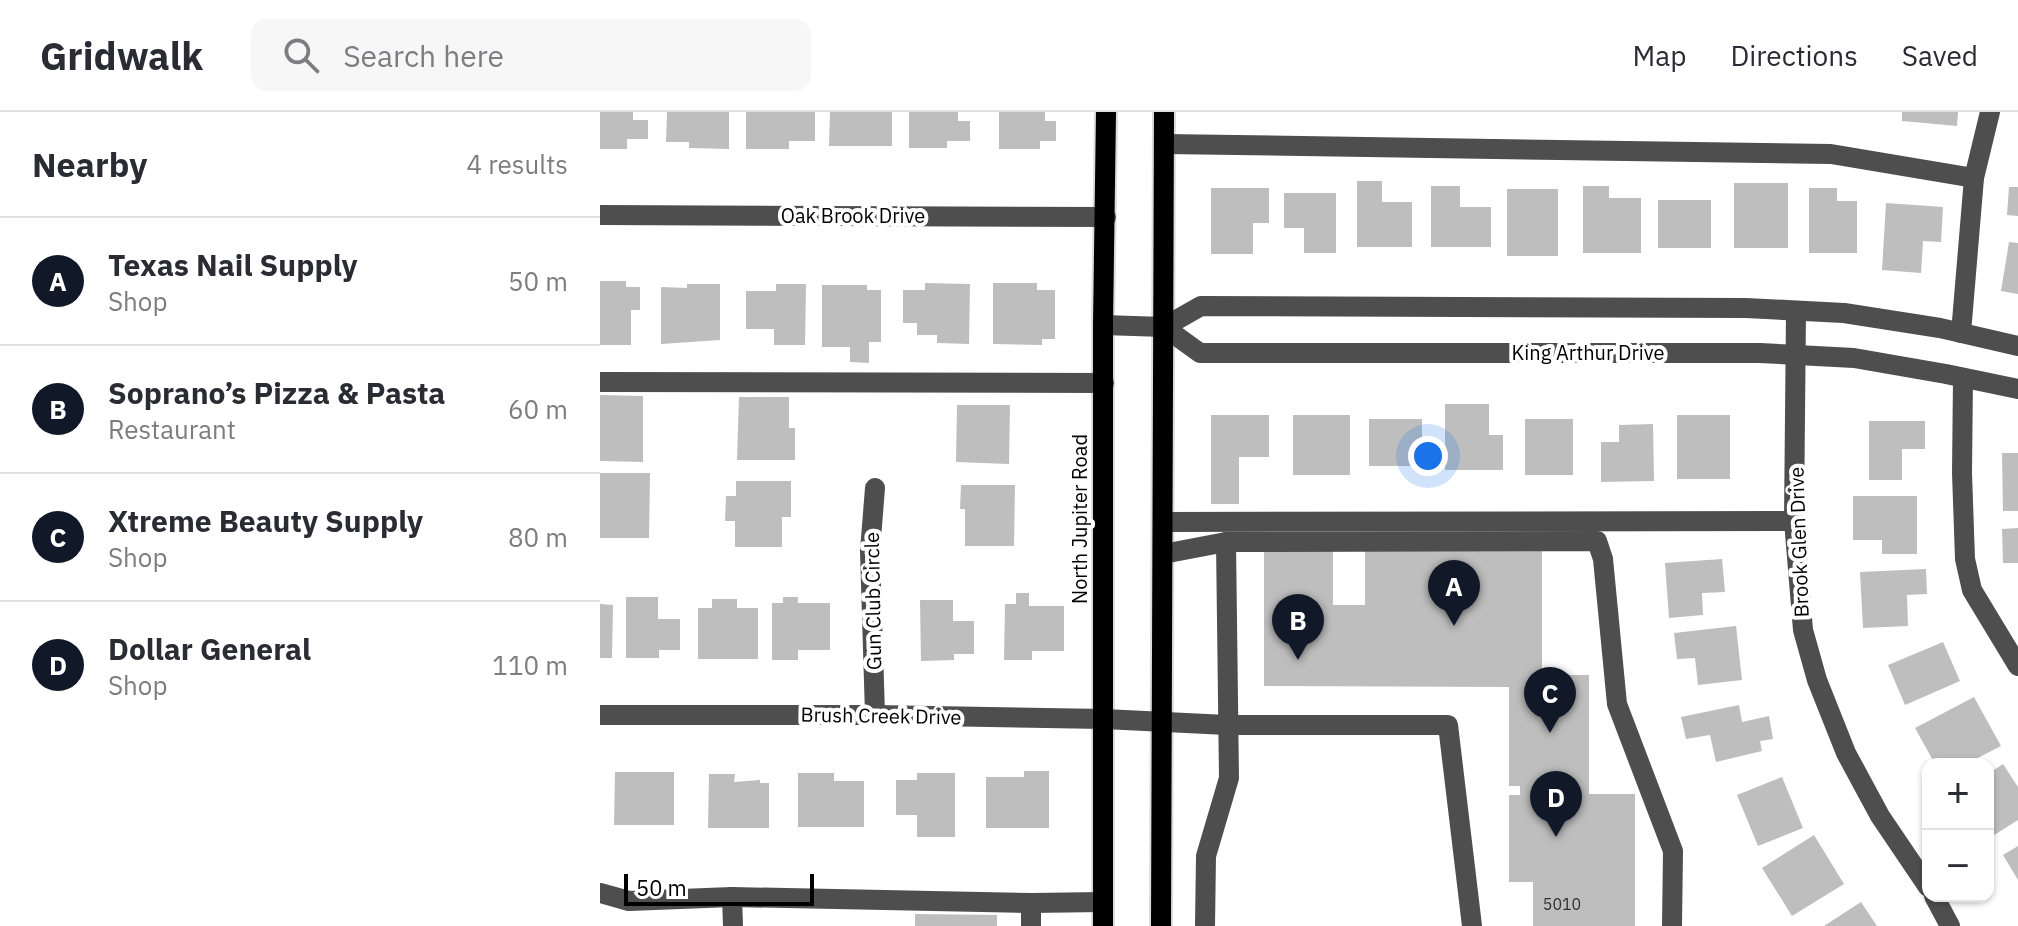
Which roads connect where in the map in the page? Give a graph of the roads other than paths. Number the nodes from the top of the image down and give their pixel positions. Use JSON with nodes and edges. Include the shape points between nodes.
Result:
{"nodes":[{"id":1,"x":1106,"y":112,"type":"edge"},
{"id":2,"x":1164,"y":112,"type":"edge"},
{"id":3,"x":1990,"y":112,"type":"edge"},
{"id":4,"x":1164,"y":144,"type":"junction"},
{"id":5,"x":1974,"y":178,"type":"junction"},
{"id":6,"x":600,"y":215,"type":"edge"},
{"id":7,"x":1106,"y":217,"type":"junction"},
{"id":8,"x":1796,"y":311,"type":"junction"},
{"id":9,"x":1103,"y":325,"type":"junction"},
{"id":10,"x":1164,"y":327,"type":"junction"},
{"id":11,"x":1961,"y":333,"type":"junction"},
{"id":12,"x":2018,"y":346,"type":"edge"},
{"id":13,"x":1795,"y":356,"type":"junction"},
{"id":14,"x":1963,"y":378,"type":"junction"},
{"id":15,"x":600,"y":382,"type":"edge"},
{"id":16,"x":1104,"y":383,"type":"junction"},
{"id":17,"x":2018,"y":389,"type":"edge"},
{"id":18,"x":875,"y":488,"type":"dead end"},
{"id":19,"x":1794,"y":521,"type":"junction"},
{"id":20,"x":1163,"y":522,"type":"junction"},
{"id":21,"x":1226,"y":542,"type":"junction"},
{"id":22,"x":1163,"y":554,"type":"junction"},
{"id":23,"x":2018,"y":666,"type":"edge"},
{"id":24,"x":600,"y":715,"type":"edge"},
{"id":25,"x":875,"y":715,"type":"junction"},
{"id":26,"x":1104,"y":719,"type":"junction"},
{"id":27,"x":1161,"y":723,"type":"junction"},
{"id":28,"x":1227,"y":725,"type":"junction"},
{"id":29,"x":1922,"y":878,"type":"edge"},
{"id":30,"x":600,"y":893,"type":"edge"},
{"id":31,"x":732,"y":897,"type":"junction"},
{"id":32,"x":1103,"y":902,"type":"junction"},
{"id":33,"x":1937,"y":902,"type":"edge"},
{"id":34,"x":1031,"y":903,"type":"junction"},
{"id":35,"x":733,"y":926,"type":"edge"},
{"id":36,"x":1031,"y":926,"type":"edge"},
{"id":37,"x":1103,"y":926,"type":"edge"},
{"id":38,"x":1161,"y":926,"type":"edge"},
{"id":39,"x":1205,"y":926,"type":"edge"},
{"id":40,"x":1472,"y":926,"type":"edge"},
{"id":41,"x":1672,"y":926,"type":"edge"},
{"id":42,"x":1950,"y":926,"type":"edge"}],
"edges":[{"from":1,"to":7,"type":"main road","name":"North Jupiter Road"},
{"from":2,"to":4,"type":"main road"},
{"from":3,"to":5,"type":"street"},
{"from":4,"to":5,"type":"street","via":[[1831,154]]},
{"from":4,"to":10,"type":"main road"},
{"from":5,"to":11,"type":"street"},
{"from":6,"to":7,"type":"street","name":"Oak Brook Drive"},
{"from":7,"to":9,"type":"main road","name":"North Jupiter Road"},
{"from":8,"to":10,"type":"street","via":[[1201,306]]},
{"from":8,"to":11,"type":"street","via":[[1844,313]]},
{"from":8,"to":13,"type":"street","name":"Brook Glen Drive"},
{"from":9,"to":10,"type":"street"},
{"from":9,"to":16,"type":"main road","name":"North Jupiter Road"},
{"from":10,"to":13,"type":"street","name":"King Arthur Drive","via":[[1200,353]]},
{"from":10,"to":20,"type":"main road"},
{"from":11,"to":12,"type":"street"},
{"from":13,"to":14,"type":"street","name":"King Arthur Drive","via":[[1854,358]]},
{"from":13,"to":19,"type":"street","name":"Brook Glen Drive"},
{"from":14,"to":17,"type":"street","name":"King Arthur Drive"},
{"from":14,"to":23,"type":"street","via":[[1965,559],[1972,590]]},
{"from":15,"to":16,"type":"street"},
{"from":16,"to":26,"type":"main road","name":"North Jupiter Road"},
{"from":18,"to":25,"type":"street","name":"Gun Club Circle","via":[[870,551]]},
{"from":19,"to":20,"type":"street"},
{"from":19,"to":29,"type":"street","name":"Brook Glen Drive","via":[[1803,630],[1817,680],[1846,753]]},
{"from":20,"to":22,"type":"main road"},
{"from":21,"to":22,"type":"street"},
{"from":21,"to":28,"type":"street"},
{"from":21,"to":41,"type":"street","via":[[1597,541],[1617,704],[1673,851]]},
{"from":22,"to":27,"type":"main road"},
{"from":24,"to":25,"type":"street","name":"Brush Creek Drive"},
{"from":25,"to":26,"type":"street","name":"Brush Creek Drive"},
{"from":26,"to":27,"type":"street","name":"Brush Creek Drive"},
{"from":26,"to":32,"type":"main road","name":"North Jupiter Road"},
{"from":27,"to":28,"type":"street","name":"Brush Creek Drive"},
{"from":27,"to":38,"type":"main road"},
{"from":28,"to":39,"type":"street","via":[[1229,778],[1206,856]]},
{"from":28,"to":40,"type":"street","name":"Brush Creek Drive","via":[[1448,725]]},
{"from":30,"to":31,"type":"street","via":[[629,901]]},
{"from":31,"to":34,"type":"street"},
{"from":31,"to":35,"type":"street"},
{"from":32,"to":34,"type":"street"},
{"from":32,"to":37,"type":"main road","name":"North Jupiter Road"},
{"from":33,"to":42,"type":"street"},
{"from":34,"to":36,"type":"street"}]}
